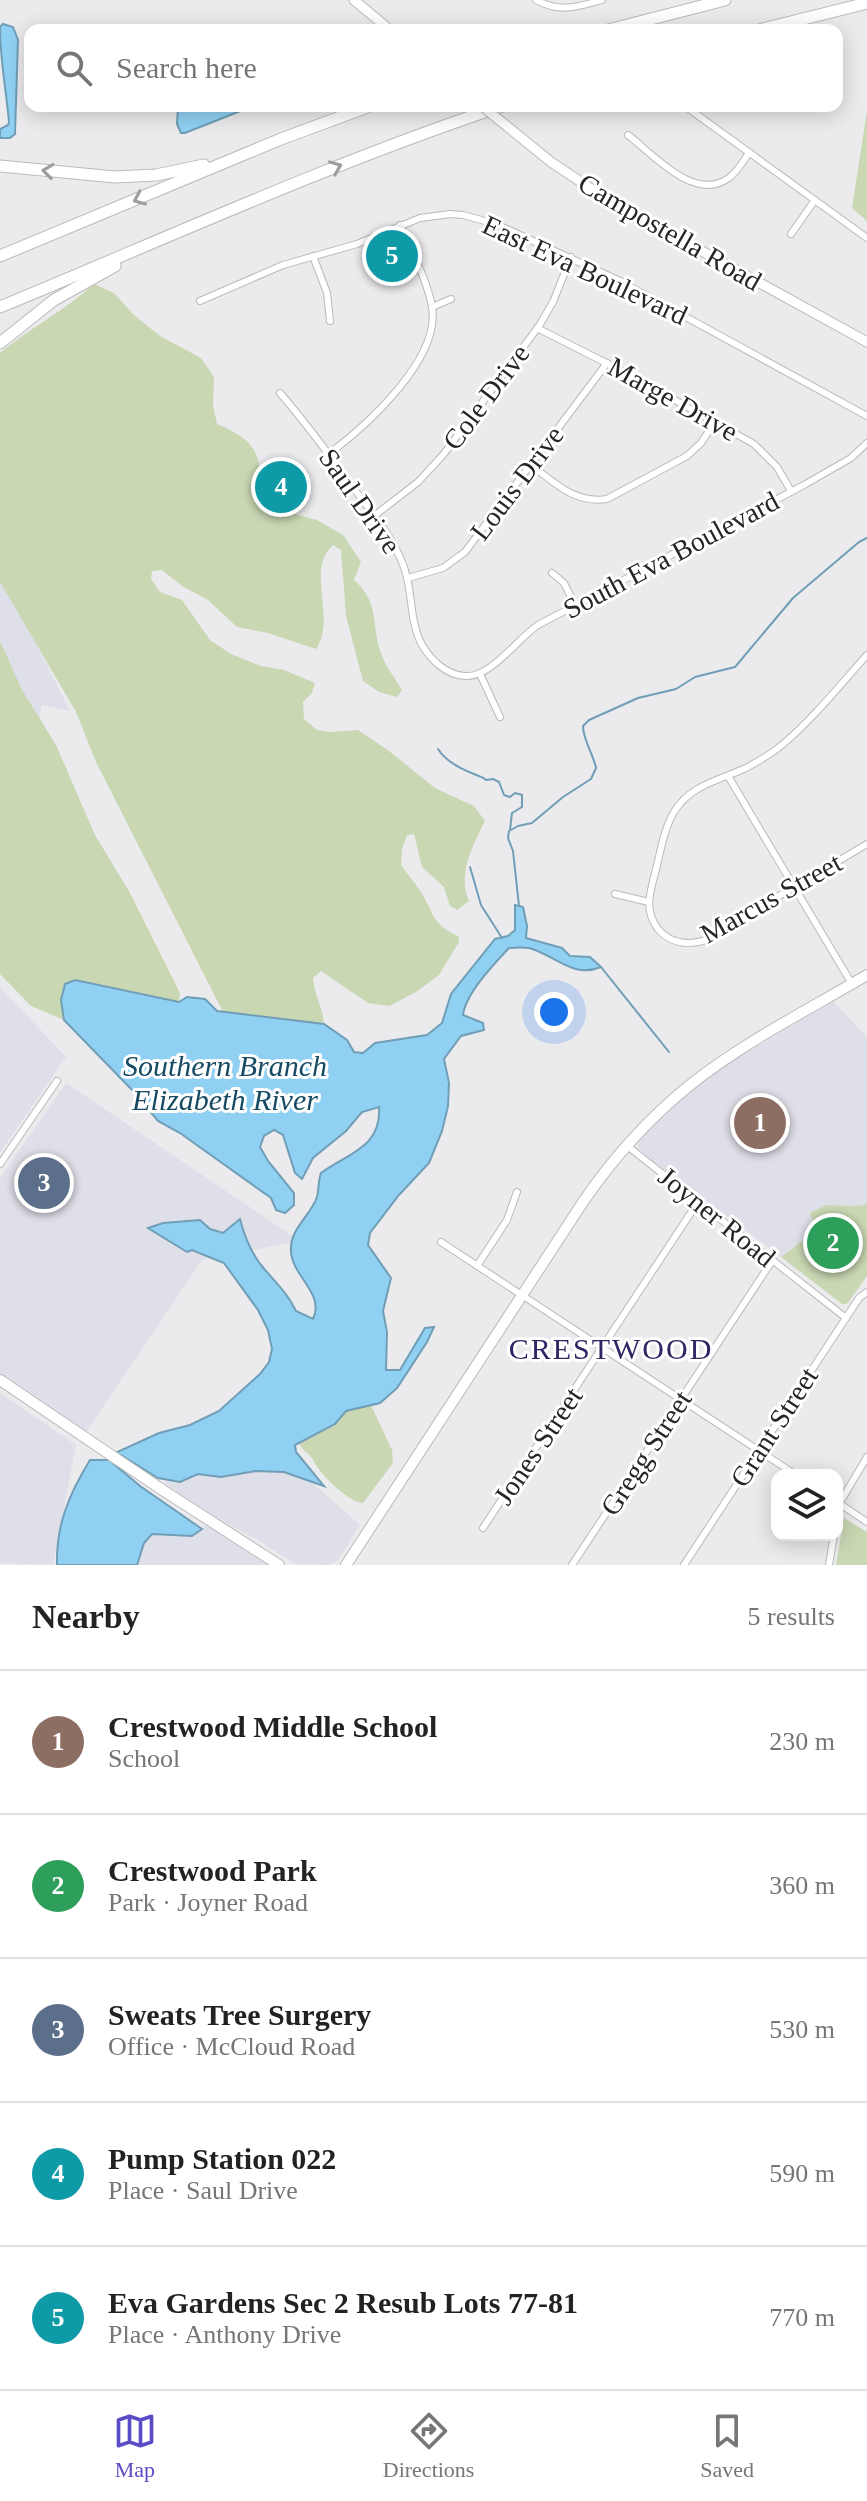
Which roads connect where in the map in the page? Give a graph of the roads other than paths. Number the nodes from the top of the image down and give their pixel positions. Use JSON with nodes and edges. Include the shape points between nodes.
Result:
{"nodes":[{"id":1,"x":354,"y":0,"type":"edge"},
{"id":2,"x":536,"y":0,"type":"edge"},
{"id":3,"x":602,"y":0,"type":"edge"},
{"id":4,"x":725,"y":0,"type":"edge"},
{"id":5,"x":867,"y":3,"type":"edge"},
{"id":6,"x":867,"y":10,"type":"edge"},
{"id":7,"x":383,"y":24,"type":"edge"},
{"id":8,"x":631,"y":24,"type":"edge"},
{"id":9,"x":780,"y":24,"type":"edge"},
{"id":10,"x":790,"y":24,"type":"edge"},
{"id":11,"x":354,"y":112,"type":"edge"},
{"id":12,"x":484,"y":112,"type":"edge"},
{"id":13,"x":489,"y":112,"type":"edge"},
{"id":14,"x":693,"y":112,"type":"edge"},
{"id":15,"x":628,"y":135,"type":"dead end"},
{"id":16,"x":749,"y":153,"type":"junction"},
{"id":17,"x":236,"y":157,"type":"junction"},
{"id":18,"x":0,"y":166,"type":"edge"},
{"id":19,"x":264,"y":195,"type":"junction"},
{"id":20,"x":815,"y":200,"type":"junction"},
{"id":21,"x":400,"y":225,"type":"junction"},
{"id":22,"x":791,"y":234,"type":"dead end"},
{"id":23,"x":867,"y":238,"type":"edge"},
{"id":24,"x":0,"y":256,"type":"edge"},
{"id":25,"x":313,"y":256,"type":"junction"},
{"id":26,"x":571,"y":257,"type":"junction"},
{"id":27,"x":451,"y":299,"type":"dead end"},
{"id":28,"x":200,"y":301,"type":"dead end"},
{"id":29,"x":0,"y":307,"type":"edge"},
{"id":30,"x":432,"y":307,"type":"junction"},
{"id":31,"x":330,"y":321,"type":"dead end"},
{"id":32,"x":537,"y":328,"type":"junction"},
{"id":33,"x":867,"y":342,"type":"edge"},
{"id":34,"x":0,"y":343,"type":"edge"},
{"id":35,"x":607,"y":363,"type":"junction"},
{"id":36,"x":280,"y":393,"type":"dead end"},
{"id":37,"x":867,"y":416,"type":"edge"},
{"id":38,"x":715,"y":422,"type":"junction"},
{"id":39,"x":867,"y":443,"type":"edge"},
{"id":40,"x":329,"y":454,"type":"junction"},
{"id":41,"x":531,"y":465,"type":"junction"},
{"id":42,"x":791,"y":491,"type":"junction"},
{"id":43,"x":374,"y":516,"type":"junction"},
{"id":44,"x":552,"y":573,"type":"dead end"},
{"id":45,"x":408,"y":578,"type":"junction"},
{"id":46,"x":575,"y":605,"type":"junction"},
{"id":47,"x":867,"y":655,"type":"edge"},
{"id":48,"x":480,"y":674,"type":"junction"},
{"id":49,"x":500,"y":717,"type":"dead end"},
{"id":50,"x":728,"y":776,"type":"junction"},
{"id":51,"x":867,"y":844,"type":"edge"},
{"id":52,"x":794,"y":887,"type":"junction"},
{"id":53,"x":615,"y":894,"type":"dead end"},
{"id":54,"x":649,"y":902,"type":"junction"},
{"id":55,"x":867,"y":975,"type":"edge"},
{"id":56,"x":852,"y":984,"type":"junction"},
{"id":57,"x":57,"y":1081,"type":"dead end"},
{"id":58,"x":626,"y":1145,"type":"junction"},
{"id":59,"x":0,"y":1164,"type":"edge"},
{"id":60,"x":517,"y":1192,"type":"dead end"},
{"id":61,"x":698,"y":1202,"type":"junction"},
{"id":62,"x":441,"y":1242,"type":"dead end"},
{"id":63,"x":772,"y":1261,"type":"junction"},
{"id":64,"x":477,"y":1266,"type":"junction"},
{"id":65,"x":867,"y":1292,"type":"edge"},
{"id":66,"x":523,"y":1296,"type":"junction"},
{"id":67,"x":846,"y":1318,"type":"junction"},
{"id":68,"x":603,"y":1348,"type":"junction"},
{"id":69,"x":0,"y":1380,"type":"edge"},
{"id":70,"x":681,"y":1400,"type":"junction"},
{"id":71,"x":759,"y":1451,"type":"junction"},
{"id":72,"x":867,"y":1457,"type":"edge"},
{"id":73,"x":787,"y":1469,"type":"edge"},
{"id":74,"x":843,"y":1495,"type":"edge"},
{"id":75,"x":843,"y":1506,"type":"edge"},
{"id":76,"x":867,"y":1522,"type":"edge"},
{"id":77,"x":483,"y":1528,"type":"dead end"},
{"id":78,"x":833,"y":1541,"type":"edge"},
{"id":79,"x":279,"y":1565,"type":"edge"},
{"id":80,"x":346,"y":1565,"type":"edge"},
{"id":81,"x":572,"y":1565,"type":"edge"},
{"id":82,"x":684,"y":1565,"type":"edge"},
{"id":83,"x":829,"y":1565,"type":"edge"}],
"edges":[{"from":1,"to":7,"type":"main road"},
{"from":2,"to":3,"type":"street","via":[[566,9]]},
{"from":4,"to":8,"type":"highway"},
{"from":5,"to":9,"type":"highway"},
{"from":6,"to":10,"type":"highway"},
{"from":11,"to":17,"type":"highway"},
{"from":19,"to":12,"type":"highway","one_way":true},
{"from":13,"to":33,"type":"main road","name":"Campostella Road","bridge":true,"via":[[602,196]]},
{"from":14,"to":16,"type":"street"},
{"from":15,"to":16,"type":"street","via":[[699,186],[724,181]]},
{"from":16,"to":20,"type":"street"},
{"from":17,"to":18,"type":"highway","one_way":true,"via":[[132,177]]},
{"from":17,"to":24,"type":"highway","one_way":true},
{"from":19,"to":29,"type":"highway"},
{"from":19,"to":34,"type":"highway","via":[[90,278]]},
{"from":20,"to":22,"type":"street"},
{"from":20,"to":23,"type":"street"},
{"from":21,"to":25,"type":"street","name":"East Eva Boulevard"},
{"from":21,"to":26,"type":"street","name":"East Eva Boulevard","via":[[433,215],[463,215]]},
{"from":21,"to":30,"type":"street"},
{"from":25,"to":28,"type":"street","name":"East Eva Boulevard"},
{"from":25,"to":31,"type":"street","via":[[327,293]]},
{"from":26,"to":32,"type":"street","name":"Cole Drive"},
{"from":26,"to":37,"type":"street","name":"East Eva Boulevard"},
{"from":27,"to":30,"type":"street"},
{"from":30,"to":40,"type":"street","via":[[432,331],[417,362],[374,417]]},
{"from":32,"to":35,"type":"street","name":"Marge Drive"},
{"from":32,"to":43,"type":"street","name":"Cole Drive","via":[[443,455]]},
{"from":35,"to":38,"type":"street","name":"Marge Drive"},
{"from":35,"to":41,"type":"street","name":"Louis Drive"},
{"from":36,"to":40,"type":"street","name":"Saul Drive"},
{"from":38,"to":41,"type":"street","via":[[687,456],[607,499],[576,497]]},
{"from":38,"to":42,"type":"street","name":"Marge Drive","via":[[761,450]]},
{"from":39,"to":42,"type":"street","name":"South Eva Boulevard","via":[[851,458]]},
{"from":40,"to":43,"type":"street","name":"Saul Drive"},
{"from":41,"to":45,"type":"street","name":"Louis Drive","via":[[465,552],[443,568]]},
{"from":42,"to":46,"type":"street","name":"South Eva Boulevard"},
{"from":43,"to":45,"type":"street","name":"Saul Drive","via":[[398,551]]},
{"from":44,"to":46,"type":"street"},
{"from":45,"to":48,"type":"street","name":"Saul Drive","via":[[414,625],[429,655],[457,675]]},
{"from":46,"to":48,"type":"street","name":"South Eva Boulevard","via":[[528,632]]},
{"from":47,"to":50,"type":"street","via":[[782,745]]},
{"from":48,"to":49,"type":"street"},
{"from":50,"to":52,"type":"street"},
{"from":50,"to":54,"type":"street","via":[[699,787],[673,812]]},
{"from":51,"to":52,"type":"street","name":"Marcus Street"},
{"from":52,"to":54,"type":"street","name":"Marcus Street","via":[[698,943],[667,937],[652,919]]},
{"from":52,"to":56,"type":"street"},
{"from":53,"to":54,"type":"street"},
{"from":55,"to":56,"type":"main road"},
{"from":56,"to":58,"type":"main road","via":[[700,1077]]},
{"from":57,"to":59,"type":"street"},
{"from":58,"to":61,"type":"street","name":"Joyner Road"},
{"from":58,"to":66,"type":"main road"},
{"from":60,"to":64,"type":"street","via":[[507,1220]]},
{"from":61,"to":63,"type":"street","name":"Joyner Road"},
{"from":61,"to":68,"type":"street","name":"Jones Street"},
{"from":62,"to":64,"type":"street"},
{"from":63,"to":67,"type":"street","name":"Joyner Road"},
{"from":63,"to":70,"type":"street","name":"Gregg Street"},
{"from":64,"to":66,"type":"street"},
{"from":65,"to":67,"type":"street","name":"Grant Street"},
{"from":66,"to":68,"type":"street"},
{"from":66,"to":80,"type":"main road"},
{"from":67,"to":71,"type":"street","name":"Grant Street"},
{"from":68,"to":70,"type":"street"},
{"from":68,"to":77,"type":"street","name":"Jones Street"},
{"from":69,"to":79,"type":"main road"},
{"from":70,"to":71,"type":"street"},
{"from":70,"to":81,"type":"street","name":"Gregg Street"},
{"from":71,"to":73,"type":"street"},
{"from":71,"to":82,"type":"street","name":"Grant Street"},
{"from":72,"to":74,"type":"street"},
{"from":75,"to":76,"type":"street"},
{"from":78,"to":83,"type":"street"}]}
